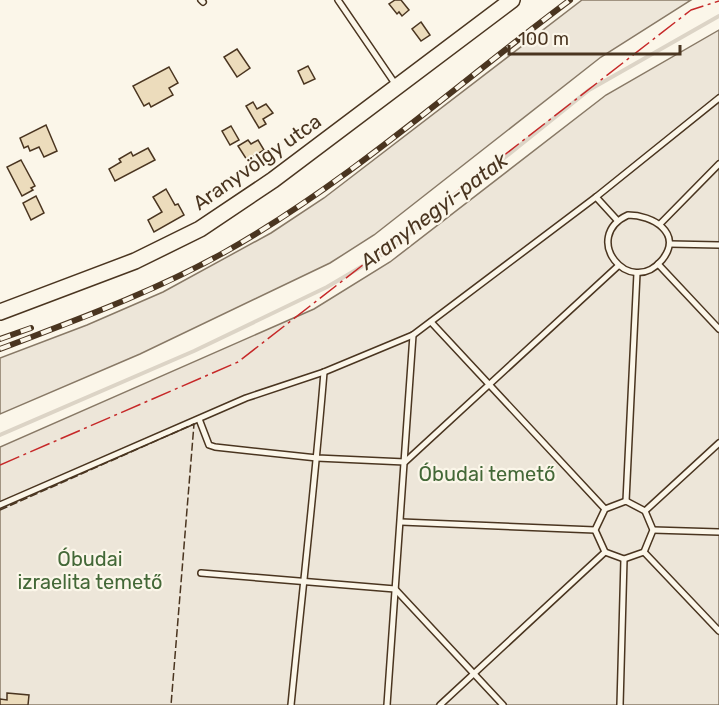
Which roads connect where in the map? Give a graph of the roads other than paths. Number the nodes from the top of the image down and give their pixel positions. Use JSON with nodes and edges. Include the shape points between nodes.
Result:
{"nodes":[{"id":1,"x":338,"y":0,"type":"edge"},
{"id":2,"x":512,"y":0,"type":"edge"},
{"id":3,"x":397,"y":87,"type":"junction"},
{"id":4,"x":719,"y":98,"type":"edge"},
{"id":5,"x":719,"y":164,"type":"edge"},
{"id":6,"x":596,"y":197,"type":"junction"},
{"id":7,"x":617,"y":220,"type":"junction"},
{"id":8,"x":660,"y":224,"type":"junction"},
{"id":9,"x":670,"y":244,"type":"junction"},
{"id":10,"x":719,"y":245,"type":"edge"},
{"id":11,"x":658,"y":264,"type":"junction"},
{"id":12,"x":618,"y":266,"type":"junction"},
{"id":13,"x":637,"y":273,"type":"junction"},
{"id":14,"x":0,"y":312,"type":"edge"},
{"id":15,"x":431,"y":322,"type":"junction"},
{"id":16,"x":719,"y":329,"type":"edge"},
{"id":17,"x":413,"y":334,"type":"junction"},
{"id":18,"x":324,"y":372,"type":"junction"},
{"id":19,"x":488,"y":383,"type":"junction"},
{"id":20,"x":199,"y":419,"type":"junction"},
{"id":21,"x":719,"y":443,"type":"edge"},
{"id":22,"x":317,"y":458,"type":"junction"},
{"id":23,"x":405,"y":462,"type":"junction"},
{"id":24,"x":626,"y":501,"type":"junction"},
{"id":25,"x":0,"y":505,"type":"edge"},
{"id":26,"x":605,"y":509,"type":"junction"},
{"id":27,"x":645,"y":511,"type":"junction"},
{"id":28,"x":401,"y":522,"type":"junction"},
{"id":29,"x":596,"y":530,"type":"junction"},
{"id":30,"x":653,"y":530,"type":"junction"},
{"id":31,"x":719,"y":532,"type":"edge"},
{"id":32,"x":605,"y":552,"type":"junction"},
{"id":33,"x":644,"y":552,"type":"junction"},
{"id":34,"x":624,"y":559,"type":"junction"},
{"id":35,"x":201,"y":573,"type":"dead end"},
{"id":36,"x":303,"y":581,"type":"junction"},
{"id":37,"x":395,"y":589,"type":"junction"},
{"id":38,"x":719,"y":631,"type":"edge"},
{"id":39,"x":474,"y":674,"type":"junction"},
{"id":40,"x":291,"y":705,"type":"edge"},
{"id":41,"x":387,"y":705,"type":"edge"},
{"id":42,"x":440,"y":705,"type":"edge"},
{"id":43,"x":503,"y":705,"type":"edge"},
{"id":44,"x":620,"y":705,"type":"edge"}],
"edges":[{"from":1,"to":3,"type":"lane"},
{"from":2,"to":3,"type":"street","name":"Aranyvölgy utca"},
{"from":3,"to":14,"type":"street","name":"Aranyvölgy utca","via":[[251,196],[200,229],[135,261]]},
{"from":4,"to":6,"type":"lane"},
{"from":5,"to":8,"type":"lane"},
{"from":6,"to":7,"type":"lane"},
{"from":6,"to":15,"type":"lane"},
{"from":7,"to":8,"type":"lane","via":[[638,215]]},
{"from":7,"to":12,"type":"lane","via":[[607,240]]},
{"from":8,"to":9,"type":"lane"},
{"from":9,"to":10,"type":"lane"},
{"from":9,"to":11,"type":"lane"},
{"from":11,"to":13,"type":"lane"},
{"from":11,"to":16,"type":"lane"},
{"from":12,"to":13,"type":"lane"},
{"from":12,"to":19,"type":"lane"},
{"from":13,"to":24,"type":"lane"},
{"from":15,"to":17,"type":"lane"},
{"from":15,"to":19,"type":"lane"},
{"from":17,"to":18,"type":"lane"},
{"from":17,"to":23,"type":"lane"},
{"from":18,"to":20,"type":"lane","via":[[246,398]]},
{"from":18,"to":22,"type":"lane"},
{"from":19,"to":23,"type":"lane"},
{"from":19,"to":26,"type":"lane"},
{"from":20,"to":22,"type":"lane","via":[[209,445],[215,447]]},
{"from":20,"to":25,"type":"lane"},
{"from":21,"to":27,"type":"lane"},
{"from":22,"to":23,"type":"lane"},
{"from":22,"to":36,"type":"lane"},
{"from":23,"to":28,"type":"lane"},
{"from":24,"to":26,"type":"lane"},
{"from":24,"to":27,"type":"lane"},
{"from":26,"to":29,"type":"lane"},
{"from":27,"to":30,"type":"lane"},
{"from":28,"to":29,"type":"lane"},
{"from":28,"to":37,"type":"lane"},
{"from":29,"to":32,"type":"lane"},
{"from":30,"to":31,"type":"lane"},
{"from":30,"to":33,"type":"lane"},
{"from":32,"to":34,"type":"lane"},
{"from":32,"to":39,"type":"lane"},
{"from":33,"to":34,"type":"lane"},
{"from":33,"to":38,"type":"lane"},
{"from":34,"to":44,"type":"lane"},
{"from":35,"to":36,"type":"lane"},
{"from":36,"to":37,"type":"lane"},
{"from":36,"to":40,"type":"lane"},
{"from":37,"to":39,"type":"lane"},
{"from":37,"to":41,"type":"lane"},
{"from":39,"to":42,"type":"lane"},
{"from":39,"to":43,"type":"lane"}]}
